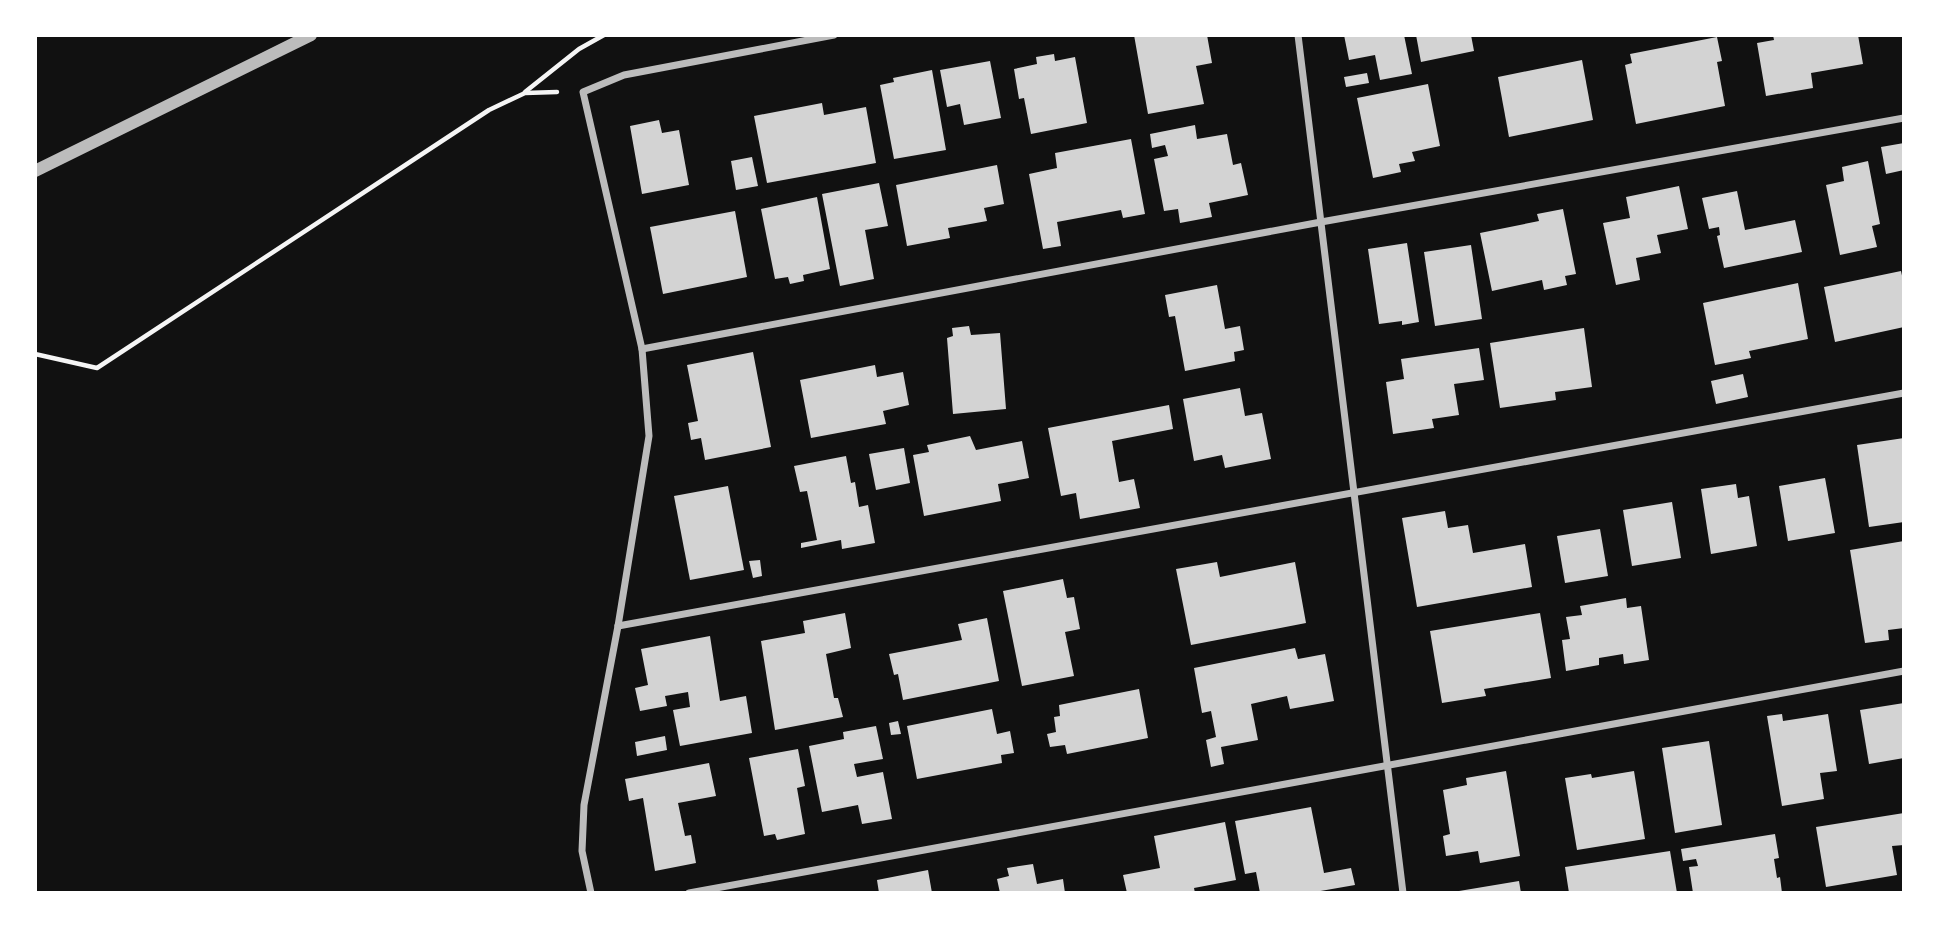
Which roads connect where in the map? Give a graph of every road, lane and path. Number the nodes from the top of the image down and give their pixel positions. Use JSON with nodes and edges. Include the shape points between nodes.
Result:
{"nodes":[{"id":1,"x":311,"y":35,"type":"edge"},
{"id":2,"x":604,"y":35,"type":"edge"},
{"id":3,"x":834,"y":35,"type":"edge"},
{"id":4,"x":1298,"y":35,"type":"edge"},
{"id":5,"x":583,"y":92,"type":"junction"},
{"id":6,"x":525,"y":93,"type":"junction"},
{"id":7,"x":1904,"y":118,"type":"edge"},
{"id":8,"x":35,"y":171,"type":"edge"},
{"id":9,"x":1321,"y":222,"type":"junction"},
{"id":10,"x":642,"y":349,"type":"junction"},
{"id":11,"x":35,"y":354,"type":"edge"},
{"id":12,"x":1904,"y":393,"type":"edge"},
{"id":13,"x":1354,"y":492,"type":"junction"},
{"id":14,"x":618,"y":626,"type":"junction"},
{"id":15,"x":1904,"y":671,"type":"edge"},
{"id":16,"x":1388,"y":767,"type":"junction"},
{"id":17,"x":591,"y":893,"type":"edge"},
{"id":18,"x":689,"y":893,"type":"edge"},
{"id":19,"x":1403,"y":893,"type":"edge"}],
"edges":[{"from":1,"to":8,"type":"street"},
{"from":2,"to":6,"type":"path","via":[[579,49]]},
{"from":3,"to":5,"type":"street","via":[[624,75]]},
{"from":4,"to":9,"type":"street"},
{"from":5,"to":6,"type":"path"},
{"from":5,"to":10,"type":"street"},
{"from":6,"to":11,"type":"path","via":[[489,110],[97,368]]},
{"from":7,"to":9,"type":"street"},
{"from":9,"to":10,"type":"street"},
{"from":9,"to":13,"type":"street"},
{"from":10,"to":14,"type":"street","via":[[649,436]]},
{"from":12,"to":13,"type":"street"},
{"from":13,"to":14,"type":"street"},
{"from":13,"to":16,"type":"street"},
{"from":14,"to":17,"type":"street","via":[[584,804],[582,851]]},
{"from":15,"to":16,"type":"street"},
{"from":16,"to":18,"type":"street"},
{"from":16,"to":19,"type":"street"}]}
